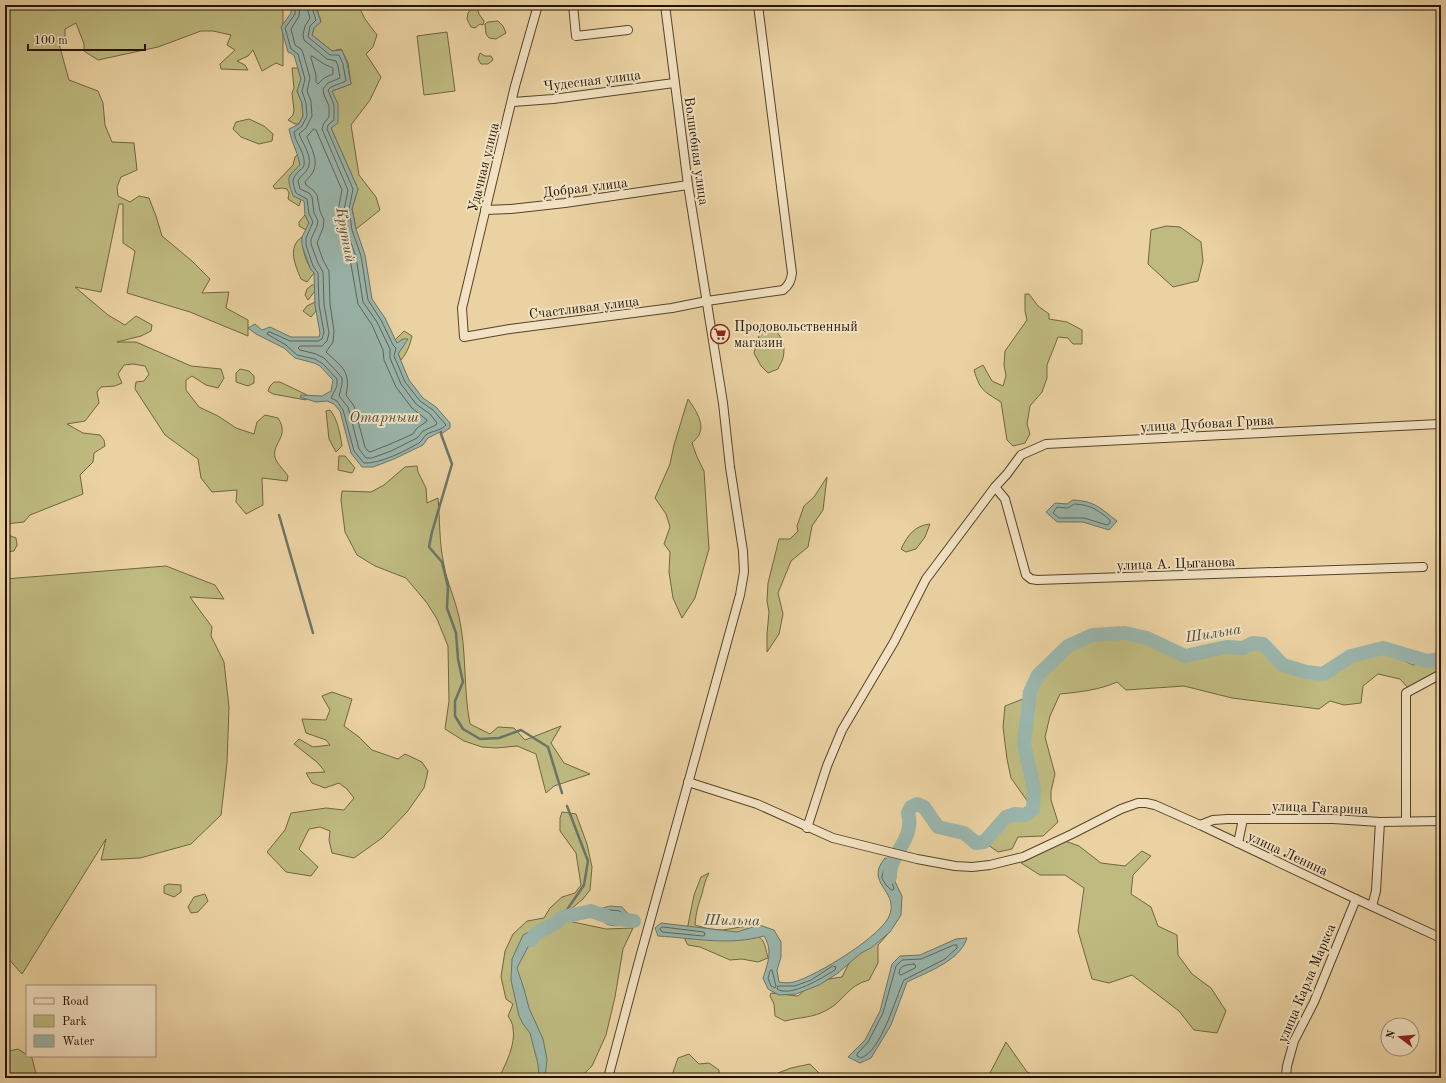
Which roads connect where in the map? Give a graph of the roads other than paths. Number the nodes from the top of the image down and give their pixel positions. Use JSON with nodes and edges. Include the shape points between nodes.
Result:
{"nodes":[{"id":1,"x":538,"y":5,"type":"edge"},
{"id":2,"x":573,"y":5,"type":"edge"},
{"id":3,"x":665,"y":5,"type":"edge"},
{"id":4,"x":758,"y":5,"type":"edge"},
{"id":5,"x":628,"y":30,"type":"dead end"},
{"id":6,"x":674,"y":83,"type":"junction"},
{"id":7,"x":513,"y":102,"type":"junction"},
{"id":8,"x":688,"y":185,"type":"junction"},
{"id":9,"x":485,"y":210,"type":"junction"},
{"id":10,"x":706,"y":301,"type":"junction"},
{"id":11,"x":464,"y":337,"type":"joint"},
{"id":12,"x":1439,"y":424,"type":"dead end"},
{"id":13,"x":995,"y":487,"type":"junction"},
{"id":14,"x":1423,"y":567,"type":"dead end"},
{"id":15,"x":1441,"y":674,"type":"edge"},
{"id":16,"x":688,"y":782,"type":"junction"},
{"id":17,"x":1243,"y":819,"type":"junction"},
{"id":18,"x":1406,"y":821,"type":"junction"},
{"id":19,"x":1441,"y":821,"type":"edge"},
{"id":20,"x":1380,"y":822,"type":"junction"},
{"id":21,"x":1200,"y":825,"type":"junction"},
{"id":22,"x":807,"y":828,"type":"junction"},
{"id":23,"x":1238,"y":843,"type":"junction"},
{"id":24,"x":1356,"y":899,"type":"junction"},
{"id":25,"x":1372,"y":906,"type":"junction"},
{"id":26,"x":1441,"y":938,"type":"edge"},
{"id":27,"x":608,"y":1078,"type":"edge"},
{"id":28,"x":1287,"y":1078,"type":"edge"}],
"edges":[{"from":1,"to":7,"type":"street","name":"Удачная улица","via":[[515,86]]},
{"from":2,"to":5,"type":"street","via":[[576,36]]},
{"from":3,"to":6,"type":"street","name":"Волшебная улица"},
{"from":4,"to":10,"type":"street","name":"Счастливая улица","via":[[791,280],[783,290]]},
{"from":6,"to":7,"type":"street","name":"Чудесная улица"},
{"from":6,"to":8,"type":"street","name":"Волшебная улица"},
{"from":7,"to":9,"type":"street","name":"Удачная улица"},
{"from":8,"to":9,"type":"street","name":"Добрая улица","via":[[565,203]]},
{"from":8,"to":10,"type":"street","name":"Волшебная улица"},
{"from":9,"to":11,"type":"street","name":"Удачная улица","via":[[462,308]]},
{"from":10,"to":11,"type":"street","name":"Счастливая улица"},
{"from":10,"to":16,"type":"street","name":"Волшебная улица","via":[[723,403],[744,572]]},
{"from":12,"to":13,"type":"street","name":"улица Дубовая Грива","via":[[1046,444],[1021,455]]},
{"from":13,"to":14,"type":"street","name":"улица А. Цыганова","via":[[1005,499],[1026,574],[1036,580]]},
{"from":13,"to":22,"type":"street","name":"улица Дубовая Грива","via":[[926,579],[894,642],[842,730],[827,766]]},
{"from":15,"to":18,"type":"street","via":[[1406,693]]},
{"from":16,"to":22,"type":"street","name":"улица Ленина","via":[[757,804]]},
{"from":16,"to":27,"type":"street","name":"Волшебная улица"},
{"from":17,"to":20,"type":"street","name":"улица Гагарина"},
{"from":17,"to":21,"type":"street","name":"улица Гагарина","via":[[1213,820]]},
{"from":17,"to":23,"type":"street"},
{"from":18,"to":19,"type":"street","name":"улица Гагарина"},
{"from":18,"to":20,"type":"street","name":"улица Гагарина"},
{"from":20,"to":25,"type":"street","via":[[1376,891]]},
{"from":21,"to":22,"type":"street","name":"улица Ленина","via":[[1155,805],[1138,803],[1023,857],[990,866],[972,867],[876,850]]},
{"from":21,"to":23,"type":"street","name":"улица Ленина"},
{"from":23,"to":24,"type":"street","name":"улица Ленина"},
{"from":24,"to":25,"type":"street","name":"улица Ленина"},
{"from":24,"to":28,"type":"street","name":"улица Карла Маркса","via":[[1314,1002],[1294,1041],[1287,1066]]},
{"from":25,"to":26,"type":"street","name":"улица Ленина"}]}
